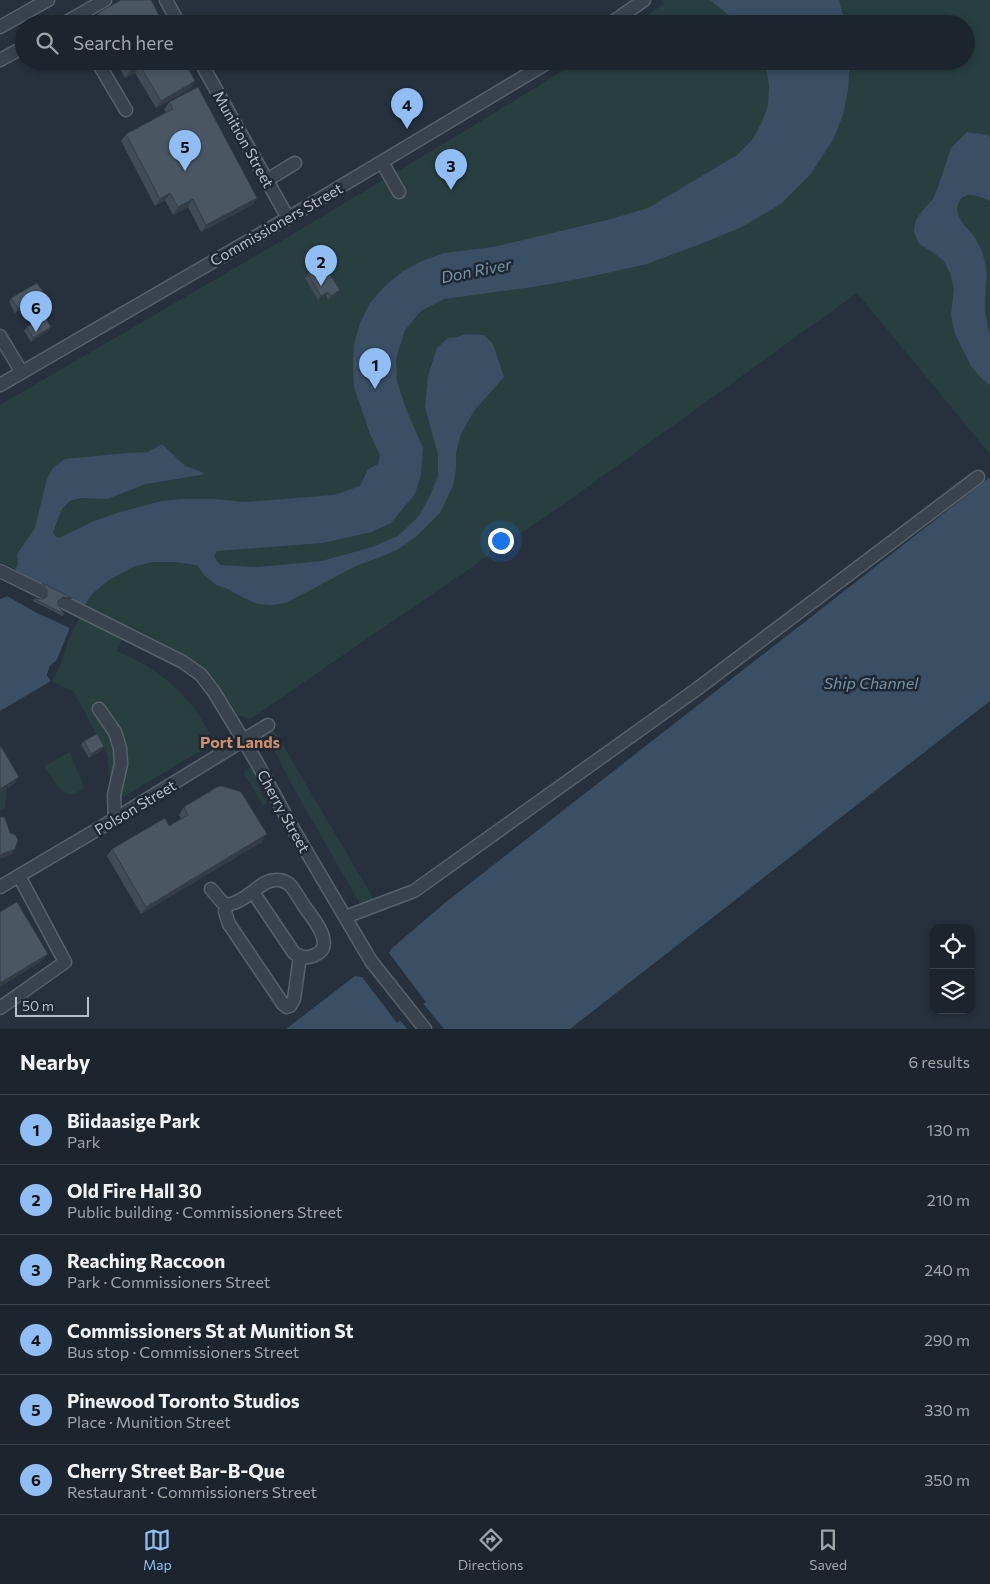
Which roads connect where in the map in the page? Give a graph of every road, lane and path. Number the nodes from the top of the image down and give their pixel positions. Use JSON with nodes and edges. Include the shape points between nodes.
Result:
{"nodes":[{"id":1,"x":48,"y":0,"type":"edge"},
{"id":2,"x":105,"y":0,"type":"edge"},
{"id":3,"x":166,"y":0,"type":"edge"},
{"id":4,"x":644,"y":0,"type":"edge"},
{"id":5,"x":21,"y":15,"type":"edge"},
{"id":6,"x":79,"y":15,"type":"edge"},
{"id":7,"x":174,"y":15,"type":"edge"},
{"id":8,"x":623,"y":15,"type":"edge"},
{"id":9,"x":15,"y":19,"type":"edge"},
{"id":10,"x":0,"y":27,"type":"edge"},
{"id":11,"x":15,"y":52,"type":"edge"},
{"id":12,"x":0,"y":60,"type":"edge"},
{"id":13,"x":102,"y":70,"type":"edge"},
{"id":14,"x":205,"y":70,"type":"edge"},
{"id":15,"x":535,"y":70,"type":"edge"},
{"id":16,"x":126,"y":110,"type":"dead end"},
{"id":17,"x":382,"y":162,"type":"junction"},
{"id":18,"x":295,"y":163,"type":"dead end"},
{"id":19,"x":267,"y":180,"type":"junction"},
{"id":20,"x":399,"y":192,"type":"dead end"},
{"id":21,"x":288,"y":218,"type":"junction"},
{"id":22,"x":0,"y":336,"type":"edge"},
{"id":23,"x":21,"y":371,"type":"junction"},
{"id":24,"x":0,"y":385,"type":"edge"},
{"id":25,"x":978,"y":477,"type":"dead end"},
{"id":26,"x":0,"y":571,"type":"edge"},
{"id":27,"x":47,"y":594,"type":"edge"},
{"id":28,"x":59,"y":600,"type":"edge"},
{"id":29,"x":99,"y":709,"type":"dead end"},
{"id":30,"x":268,"y":725,"type":"dead end"},
{"id":31,"x":244,"y":740,"type":"junction"},
{"id":32,"x":116,"y":819,"type":"junction"},
{"id":33,"x":19,"y":876,"type":"junction"},
{"id":34,"x":0,"y":887,"type":"edge"},
{"id":35,"x":211,"y":889,"type":"dead end"},
{"id":36,"x":253,"y":892,"type":"junction"},
{"id":37,"x":227,"y":905,"type":"junction"},
{"id":38,"x":345,"y":917,"type":"junction"},
{"id":39,"x":300,"y":956,"type":"junction"},
{"id":40,"x":0,"y":1008,"type":"edge"},
{"id":41,"x":425,"y":1029,"type":"edge"}],
"edges":[{"from":1,"to":5,"type":"street"},
{"from":2,"to":6,"type":"street"},
{"from":3,"to":7,"type":"street"},
{"from":4,"to":8,"type":"street"},
{"from":9,"to":10,"type":"street"},
{"from":11,"to":12,"type":"street"},
{"from":13,"to":16,"type":"street"},
{"from":14,"to":19,"type":"street","name":"Munition Street"},
{"from":15,"to":17,"type":"street","name":"Commissioners Street"},
{"from":17,"to":20,"type":"street"},
{"from":17,"to":21,"type":"street","name":"Commissioners Street"},
{"from":18,"to":19,"type":"street"},
{"from":19,"to":21,"type":"street","name":"Munition Street"},
{"from":21,"to":23,"type":"street","name":"Commissioners Street"},
{"from":22,"to":23,"type":"street"},
{"from":23,"to":24,"type":"street","name":"Commissioners Street"},
{"from":25,"to":38,"type":"street","via":[[698,689],[414,891]]},
{"from":26,"to":27,"type":"street"},
{"from":28,"to":31,"type":"street","name":"Cherry Street","via":[[183,662],[201,675]]},
{"from":29,"to":32,"type":"street","via":[[115,732],[120,748],[121,764],[114,795]]},
{"from":30,"to":31,"type":"street","name":"Polson Street"},
{"from":31,"to":32,"type":"street","name":"Polson Street"},
{"from":31,"to":38,"type":"street","name":"Cherry Street"},
{"from":32,"to":33,"type":"street","name":"Polson Street"},
{"from":33,"to":34,"type":"street","name":"Polson Street"},
{"from":33,"to":40,"type":"street","via":[[65,962]]},
{"from":35,"to":37,"type":"street"},
{"from":36,"to":37,"type":"street"},
{"from":36,"to":39,"type":"street","via":[[294,953]]},
{"from":36,"to":39,"type":"street","via":[[267,881],[280,880],[289,884],[322,931],[324,941],[319,954],[310,958]]},
{"from":37,"to":39,"type":"street","via":[[225,912],[229,924],[287,1007],[294,999]]},
{"from":38,"to":41,"type":"street","name":"Cherry Street","via":[[371,961]]}]}
